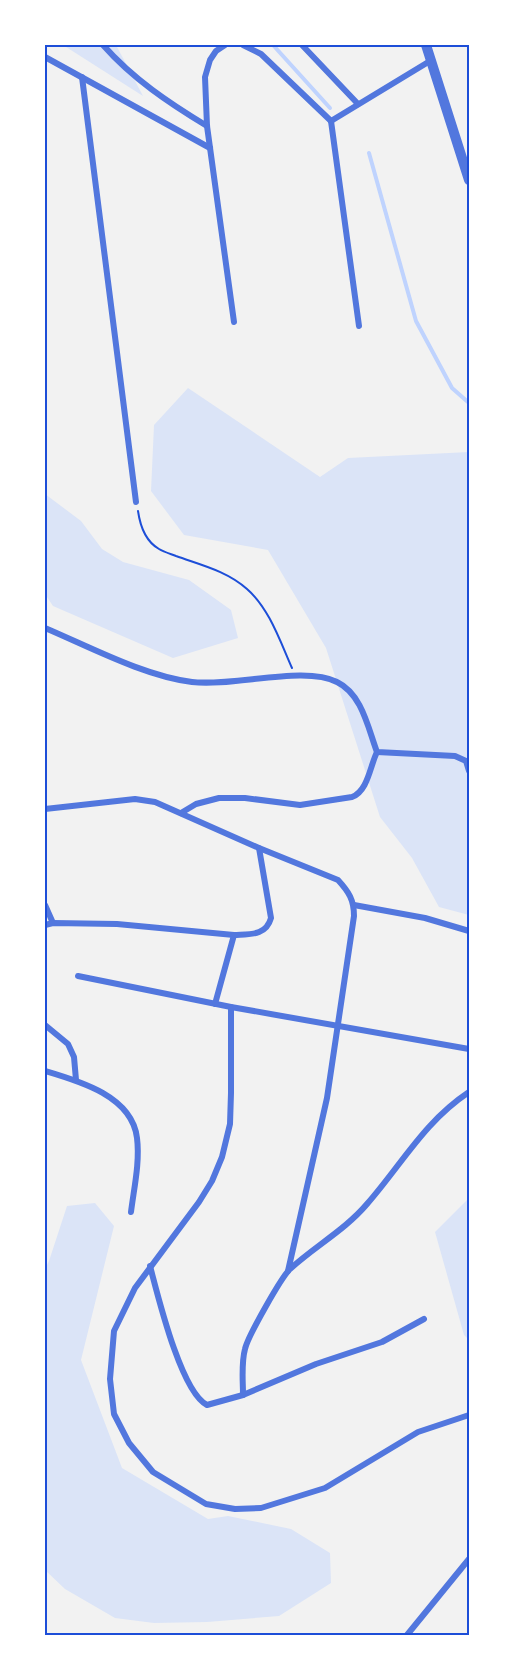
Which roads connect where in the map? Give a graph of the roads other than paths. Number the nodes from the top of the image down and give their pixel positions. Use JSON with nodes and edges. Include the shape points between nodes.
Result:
{"nodes":[{"id":1,"x":103,"y":45,"type":"edge"},
{"id":2,"x":225,"y":45,"type":"edge"},
{"id":3,"x":243,"y":45,"type":"edge"},
{"id":4,"x":302,"y":45,"type":"edge"},
{"id":5,"x":426,"y":45,"type":"edge"},
{"id":6,"x":45,"y":57,"type":"edge"},
{"id":7,"x":430,"y":61,"type":"junction"},
{"id":8,"x":82,"y":77,"type":"junction"},
{"id":9,"x":358,"y":104,"type":"junction"},
{"id":10,"x":331,"y":121,"type":"junction"},
{"id":11,"x":207,"y":126,"type":"junction"},
{"id":12,"x":210,"y":148,"type":"junction"},
{"id":13,"x":469,"y":180,"type":"edge"},
{"id":14,"x":234,"y":322,"type":"dead end"},
{"id":15,"x":359,"y":326,"type":"dead end"},
{"id":16,"x":136,"y":502,"type":"road end"},
{"id":17,"x":45,"y":628,"type":"edge"},
{"id":18,"x":377,"y":752,"type":"junction"},
{"id":19,"x":469,"y":771,"type":"edge"},
{"id":20,"x":45,"y":809,"type":"edge"},
{"id":21,"x":181,"y":813,"type":"junction"},
{"id":22,"x":260,"y":848,"type":"junction"},
{"id":23,"x":45,"y":905,"type":"edge"},
{"id":24,"x":354,"y":905,"type":"junction"},
{"id":25,"x":53,"y":923,"type":"junction"},
{"id":26,"x":45,"y":925,"type":"edge"},
{"id":27,"x":469,"y":931,"type":"edge"},
{"id":28,"x":234,"y":935,"type":"junction"},
{"id":29,"x":78,"y":976,"type":"dead end"},
{"id":30,"x":215,"y":1004,"type":"junction"},
{"id":31,"x":231,"y":1007,"type":"junction"},
{"id":32,"x":45,"y":1024,"type":"edge"},
{"id":33,"x":339,"y":1025,"type":"junction"},
{"id":34,"x":469,"y":1048,"type":"edge"},
{"id":35,"x":45,"y":1071,"type":"edge"},
{"id":36,"x":76,"y":1080,"type":"junction"},
{"id":37,"x":469,"y":1092,"type":"edge"},
{"id":38,"x":131,"y":1212,"type":"dead end"},
{"id":39,"x":150,"y":1266,"type":"junction"},
{"id":40,"x":288,"y":1271,"type":"junction"},
{"id":41,"x":424,"y":1319,"type":"dead end"},
{"id":42,"x":243,"y":1395,"type":"junction"},
{"id":43,"x":469,"y":1415,"type":"edge"},
{"id":44,"x":469,"y":1559,"type":"edge"},
{"id":45,"x":407,"y":1635,"type":"edge"}],
"edges":[{"from":1,"to":11,"type":"street","via":[[159,96]]},
{"from":2,"to":11,"type":"street","via":[[207,66]]},
{"from":3,"to":10,"type":"street","via":[[261,54]]},
{"from":4,"to":9,"type":"street"},
{"from":5,"to":7,"type":"street"},
{"from":6,"to":8,"type":"street"},
{"from":7,"to":9,"type":"street"},
{"from":7,"to":13,"type":"street"},
{"from":8,"to":12,"type":"street"},
{"from":8,"to":16,"type":"street"},
{"from":9,"to":10,"type":"street"},
{"from":10,"to":15,"type":"street"},
{"from":11,"to":12,"type":"street"},
{"from":12,"to":14,"type":"street"},
{"from":17,"to":18,"type":"street","via":[[163,676],[193,682],[324,676],[340,683],[359,703]]},
{"from":18,"to":19,"type":"street","via":[[455,756],[466,761]]},
{"from":18,"to":21,"type":"street","via":[[361,792],[352,797],[300,805],[219,798]]},
{"from":20,"to":21,"type":"street","via":[[135,799]]},
{"from":21,"to":22,"type":"street"},
{"from":22,"to":24,"type":"street","via":[[338,880]]},
{"from":22,"to":28,"type":"street","via":[[269,925],[257,934]]},
{"from":23,"to":25,"type":"street"},
{"from":24,"to":27,"type":"street"},
{"from":24,"to":33,"type":"street"},
{"from":25,"to":26,"type":"street"},
{"from":25,"to":28,"type":"street","via":[[117,924]]},
{"from":28,"to":30,"type":"street"},
{"from":29,"to":30,"type":"street"},
{"from":30,"to":31,"type":"street"},
{"from":31,"to":33,"type":"street"},
{"from":31,"to":39,"type":"street","via":[[230,1114],[222,1157],[213,1181]]},
{"from":32,"to":36,"type":"street","via":[[68,1044],[74,1057]]},
{"from":33,"to":34,"type":"street"},
{"from":33,"to":40,"type":"street","via":[[327,1098]]},
{"from":35,"to":36,"type":"street"},
{"from":36,"to":38,"type":"street","via":[[120,1105],[131,1119],[137,1136]]},
{"from":37,"to":40,"type":"street","via":[[428,1125],[348,1223]]},
{"from":39,"to":42,"type":"street","via":[[187,1381],[200,1401],[211,1405]]},
{"from":39,"to":43,"type":"street","via":[[114,1331],[110,1378],[114,1414],[129,1443],[153,1472],[206,1504],[261,1508],[325,1488],[418,1432]]},
{"from":40,"to":42,"type":"street","via":[[245,1348]]},
{"from":41,"to":42,"type":"street","via":[[382,1342]]},
{"from":44,"to":45,"type":"street"}]}
